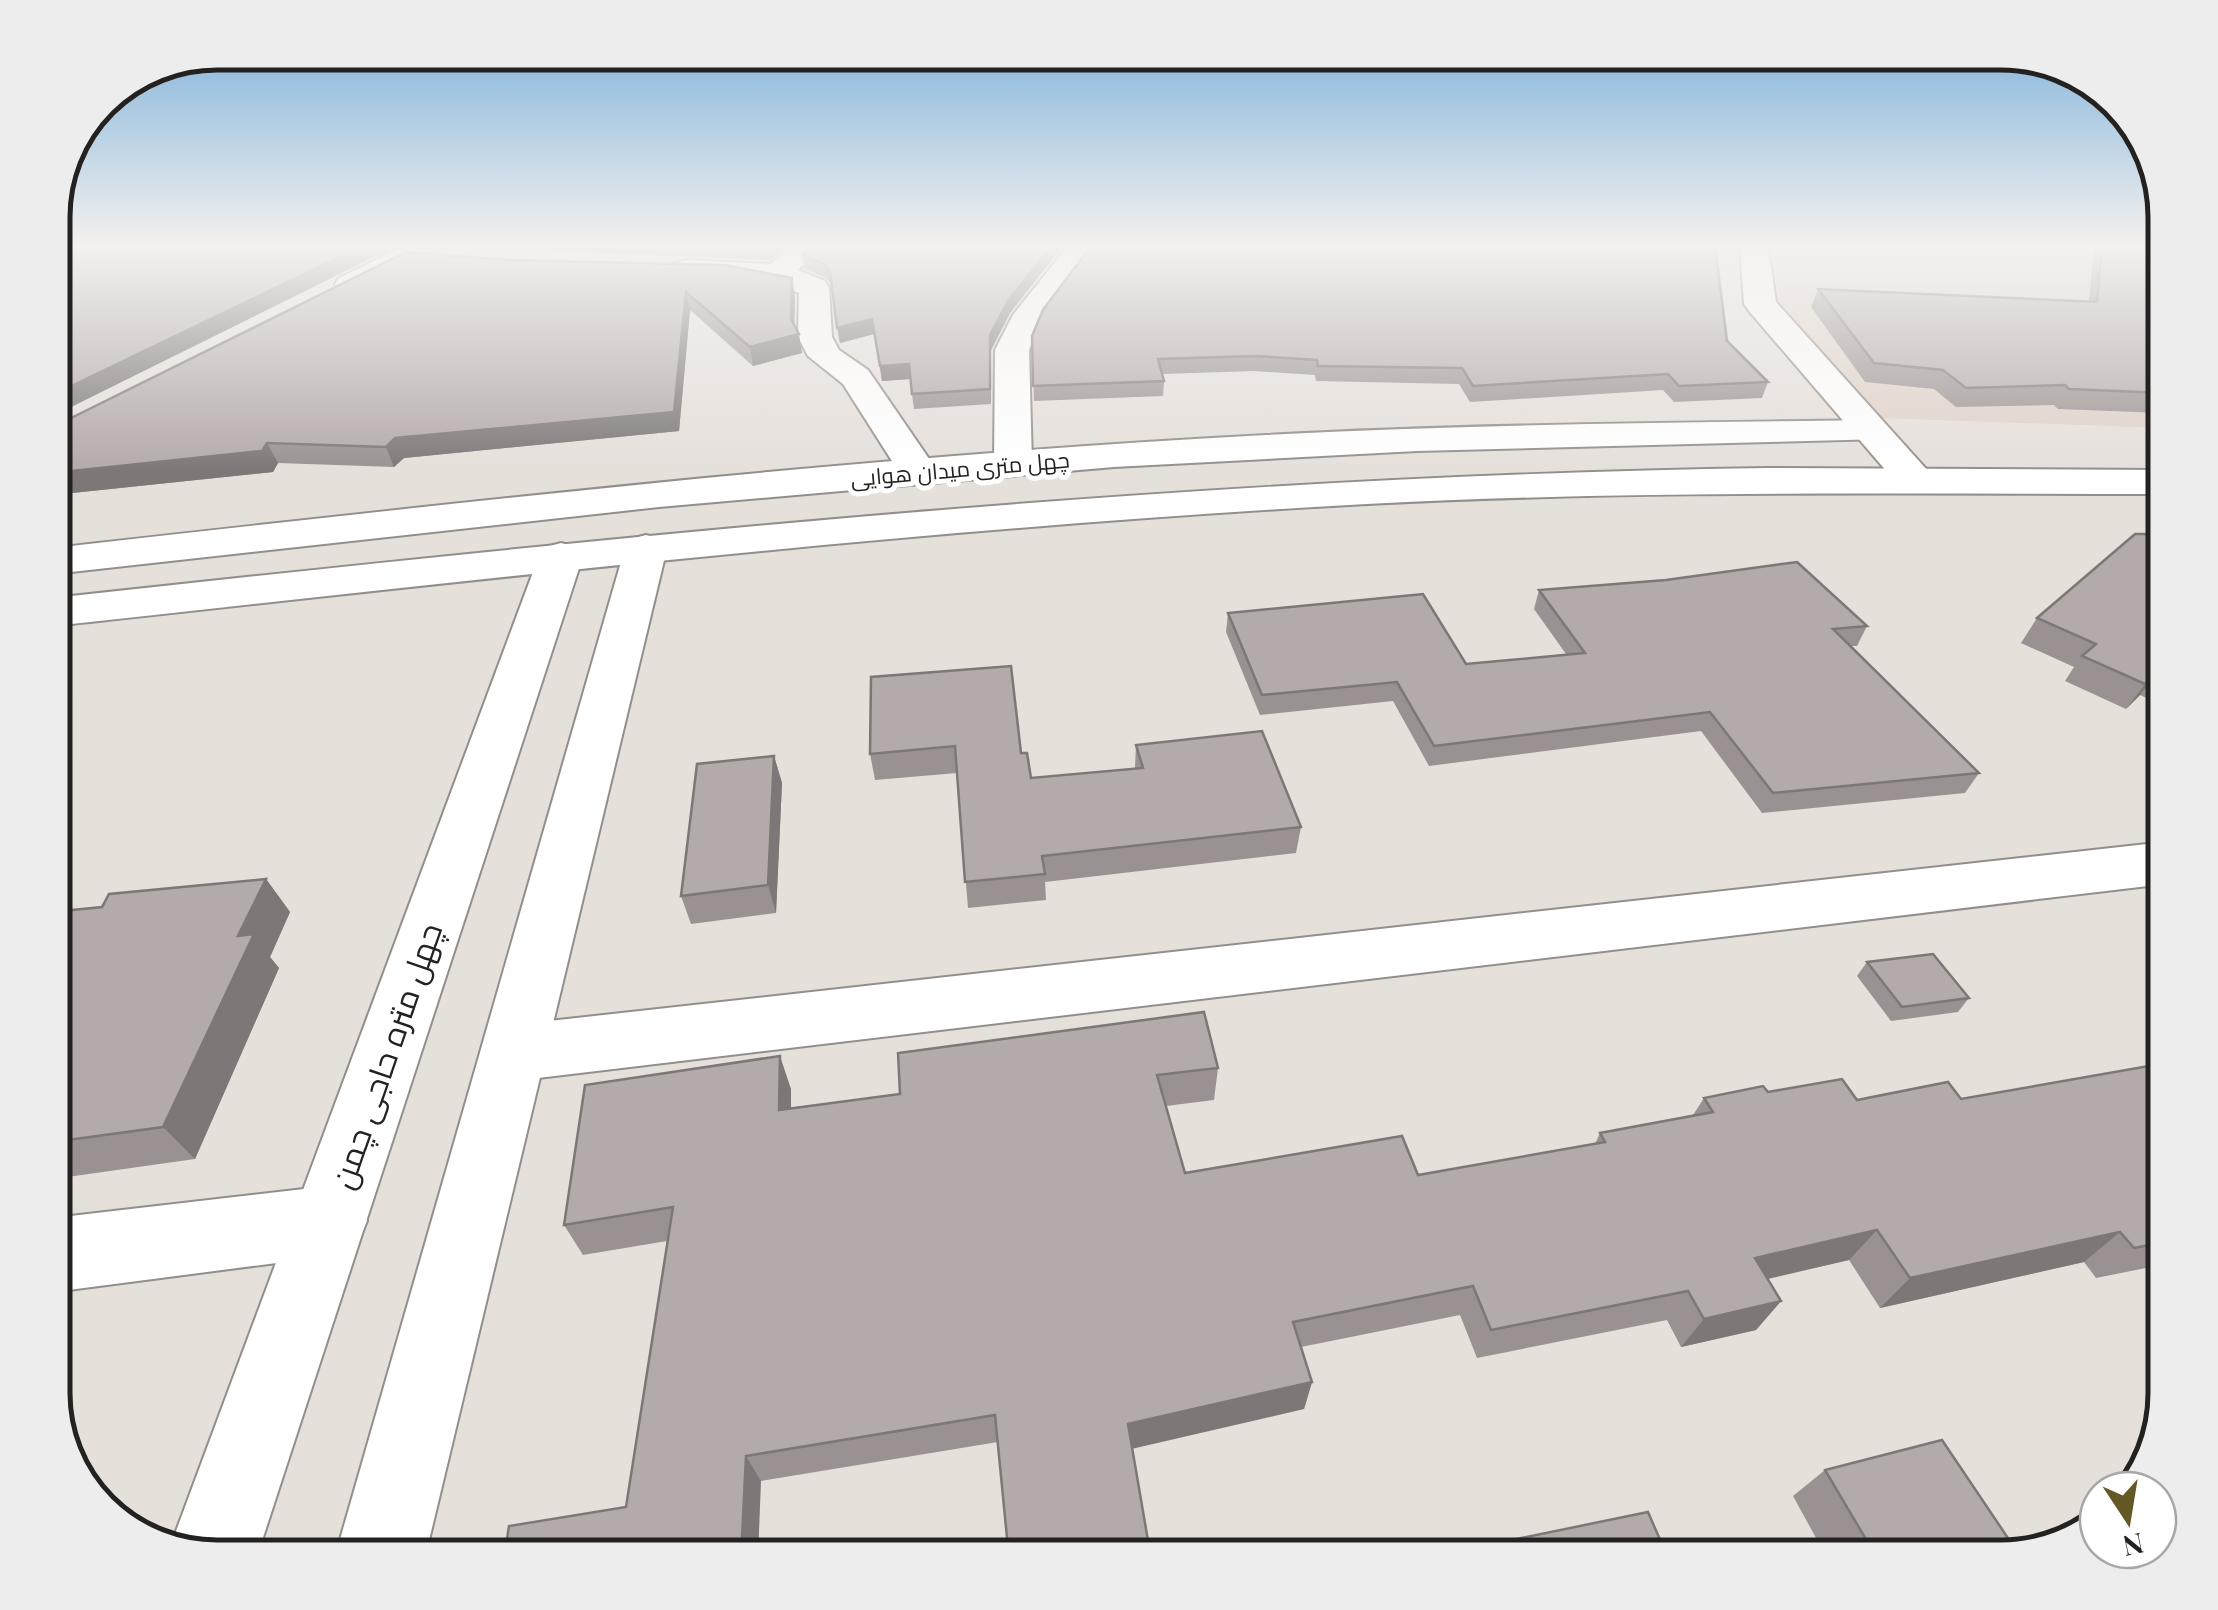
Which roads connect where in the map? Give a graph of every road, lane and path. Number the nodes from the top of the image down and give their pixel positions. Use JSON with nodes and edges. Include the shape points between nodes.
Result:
{"nodes":[{"id":1,"x":815,"y":321,"type":"edge"},
{"id":2,"x":1025,"y":321,"type":"edge"},
{"id":3,"x":1775,"y":321,"type":"edge"},
{"id":4,"x":1871,"y":431,"type":"junction"},
{"id":5,"x":1013,"y":464,"type":"junction"},
{"id":6,"x":918,"y":472,"type":"junction"},
{"id":7,"x":1914,"y":479,"type":"junction"},
{"id":8,"x":2148,"y":482,"type":"edge"},
{"id":9,"x":646,"y":548,"type":"junction"},
{"id":10,"x":560,"y":556,"type":"junction"},
{"id":11,"x":70,"y":558,"type":"edge"},
{"id":12,"x":70,"y":610,"type":"edge"},
{"id":13,"x":2148,"y":865,"type":"edge"},
{"id":14,"x":513,"y":1052,"type":"junction"},
{"id":15,"x":330,"y":1221,"type":"junction"},
{"id":16,"x":70,"y":1253,"type":"edge"},
{"id":17,"x":218,"y":1540,"type":"edge"},
{"id":18,"x":385,"y":1540,"type":"edge"}],
"edges":[{"from":1,"to":6,"type":"street","via":[[825,356],[856,377]]},
{"from":2,"to":5,"type":"street","via":[[1012,350]]},
{"from":3,"to":4,"type":"street"},
{"from":4,"to":5,"type":"street","name":"چهل متری میدان هوایی","via":[[1491,436]]},
{"from":4,"to":7,"type":"street"},
{"from":5,"to":6,"type":"street","name":"چهل متری میدان هوایی"},
{"from":6,"to":11,"type":"street","name":"چهل متری میدان هوایی"},
{"from":7,"to":8,"type":"street"},
{"from":7,"to":9,"type":"street","via":[[1368,492]]},
{"from":9,"to":10,"type":"street"},
{"from":9,"to":14,"type":"street"},
{"from":10,"to":12,"type":"street"},
{"from":10,"to":15,"type":"street","name":"چهل متره حاجی چمن"},
{"from":13,"to":14,"type":"street"},
{"from":14,"to":18,"type":"street"},
{"from":15,"to":16,"type":"street"},
{"from":15,"to":17,"type":"street","name":"چهل متره حاجی چمن"}]}
